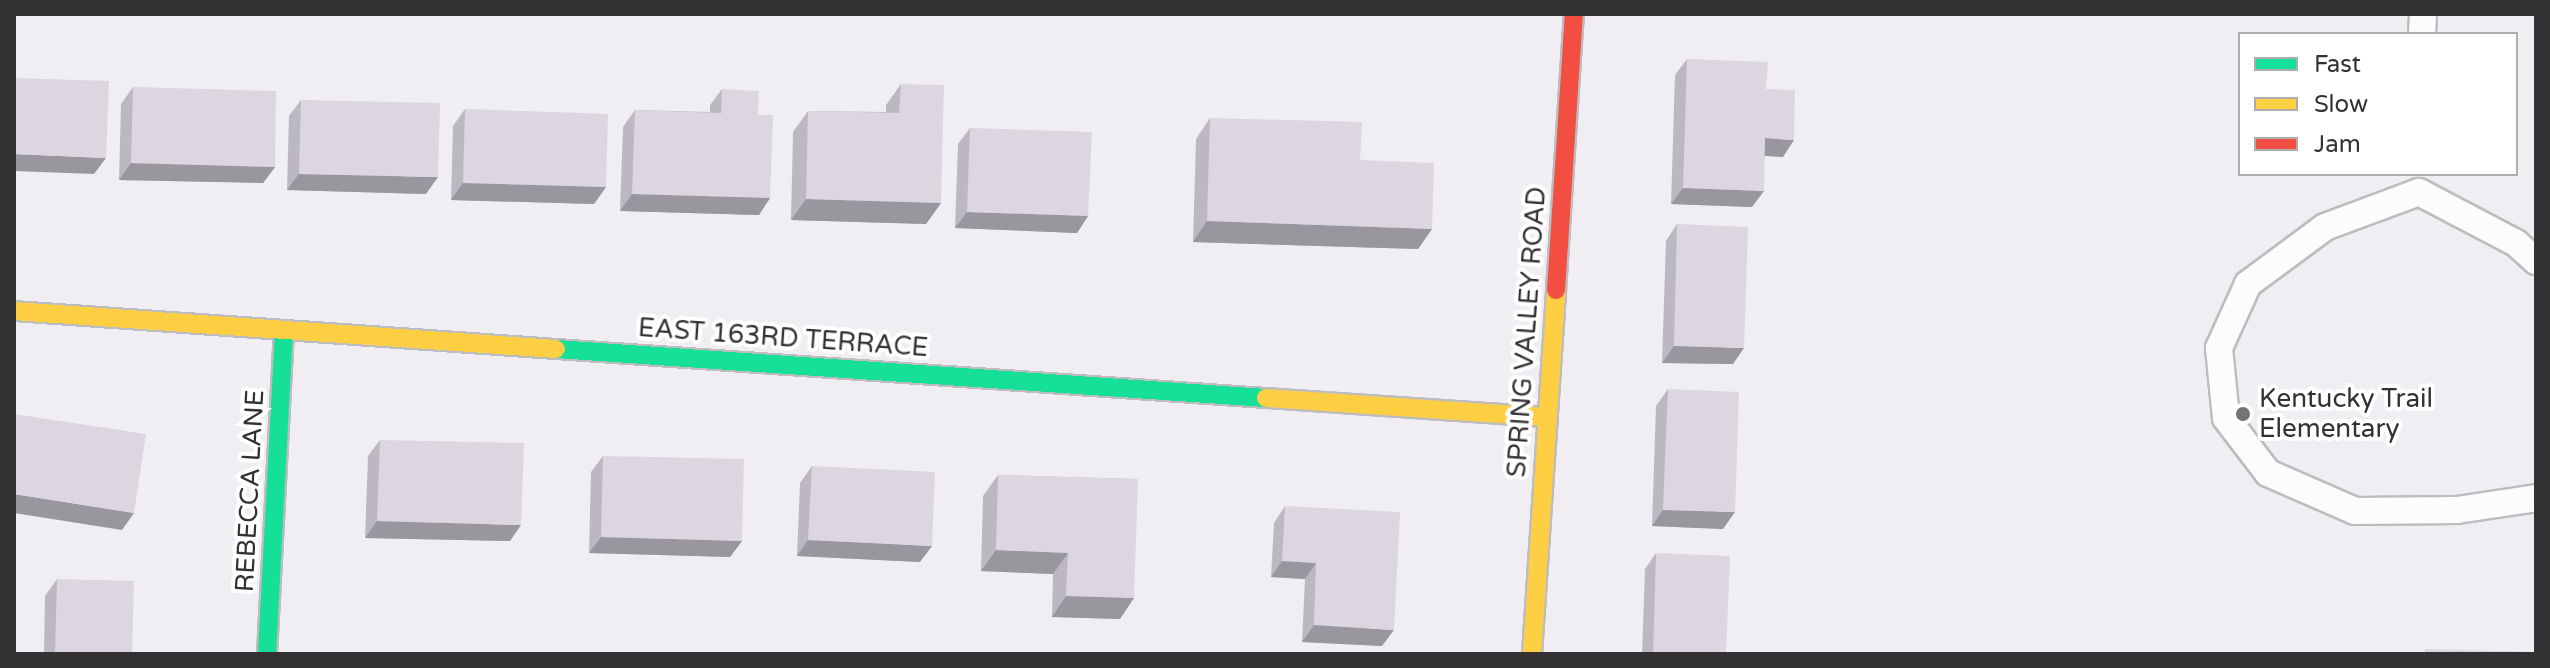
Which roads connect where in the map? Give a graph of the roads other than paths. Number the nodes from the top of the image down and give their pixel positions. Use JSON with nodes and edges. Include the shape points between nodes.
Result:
{"nodes":[{"id":1,"x":1574,"y":14,"type":"edge"},
{"id":2,"x":2419,"y":183,"type":"edge"},
{"id":3,"x":2536,"y":261,"type":"edge"},
{"id":4,"x":14,"y":311,"type":"edge"},
{"id":5,"x":284,"y":330,"type":"junction"},
{"id":6,"x":1547,"y":417,"type":"junction"},
{"id":7,"x":2536,"y":498,"type":"edge"},
{"id":8,"x":267,"y":654,"type":"edge"},
{"id":9,"x":1532,"y":654,"type":"edge"}],
"edges":[{"from":1,"to":6,"type":"street","name":"SPRING VALLEY ROAD"},
{"from":2,"to":3,"type":"lane"},
{"from":2,"to":7,"type":"lane","via":[[2325,227],[2248,284],[2219,348],[2226,418],[2268,473],[2355,511],[2457,510]]},
{"from":4,"to":5,"type":"street","name":"EAST 163RD TERRACE"},
{"from":5,"to":6,"type":"street","name":"EAST 163RD TERRACE"},
{"from":5,"to":8,"type":"street","name":"REBECCA LANE"},
{"from":6,"to":9,"type":"street","name":"SPRING VALLEY ROAD"}]}
